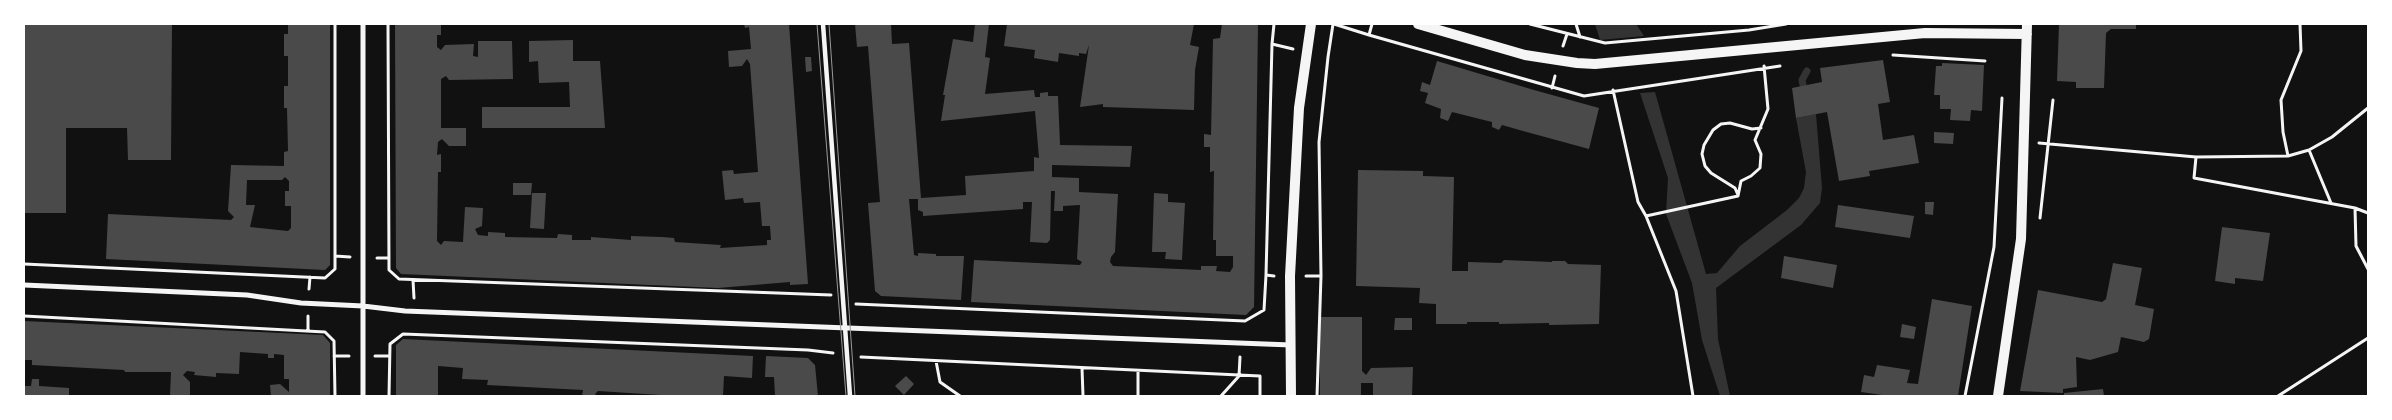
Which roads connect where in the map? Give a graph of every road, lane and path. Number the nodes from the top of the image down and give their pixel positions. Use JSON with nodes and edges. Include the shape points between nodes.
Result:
{"nodes":[{"id":1,"x":336,"y":24,"type":"edge"},
{"id":2,"x":363,"y":24,"type":"edge"},
{"id":3,"x":388,"y":24,"type":"edge"},
{"id":4,"x":823,"y":24,"type":"edge"},
{"id":5,"x":1311,"y":24,"type":"edge"},
{"id":6,"x":1334,"y":24,"type":"edge"},
{"id":7,"x":1372,"y":24,"type":"edge"},
{"id":8,"x":1418,"y":24,"type":"edge"},
{"id":9,"x":1530,"y":24,"type":"edge"},
{"id":10,"x":1576,"y":24,"type":"edge"},
{"id":11,"x":1786,"y":24,"type":"edge"},
{"id":12,"x":2300,"y":24,"type":"edge"},
{"id":13,"x":2027,"y":29,"type":"edge"},
{"id":14,"x":1369,"y":34,"type":"junction"},
{"id":15,"x":1567,"y":34,"type":"junction"},
{"id":16,"x":1580,"y":38,"type":"junction"},
{"id":17,"x":1563,"y":47,"type":"dead end"},
{"id":18,"x":1761,"y":48,"type":"junction"},
{"id":19,"x":1886,"y":54,"type":"dead end"},
{"id":20,"x":1985,"y":61,"type":"dead end"},
{"id":21,"x":1783,"y":65,"type":"dead end"},
{"id":22,"x":1764,"y":68,"type":"junction"},
{"id":23,"x":1556,"y":75,"type":"dead end"},
{"id":24,"x":1552,"y":88,"type":"junction"},
{"id":25,"x":1613,"y":90,"type":"junction"},
{"id":26,"x":2002,"y":98,"type":"dead end"},
{"id":27,"x":2368,"y":108,"type":"edge"},
{"id":28,"x":1761,"y":128,"type":"junction"},
{"id":29,"x":2024,"y":141,"type":"junction"},
{"id":30,"x":2309,"y":150,"type":"junction"},
{"id":31,"x":2288,"y":156,"type":"junction"},
{"id":32,"x":2196,"y":157,"type":"junction"},
{"id":33,"x":1738,"y":196,"type":"junction"},
{"id":34,"x":2331,"y":203,"type":"junction"},
{"id":35,"x":2356,"y":208,"type":"junction"},
{"id":36,"x":2368,"y":213,"type":"edge"},
{"id":37,"x":1646,"y":216,"type":"junction"},
{"id":38,"x":24,"y":264,"type":"edge"},
{"id":39,"x":2368,"y":269,"type":"edge"},
{"id":40,"x":1266,"y":276,"type":"dead end"},
{"id":41,"x":1321,"y":276,"type":"dead end"},
{"id":42,"x":24,"y":285,"type":"edge"},
{"id":43,"x":843,"y":295,"type":"junction"},
{"id":44,"x":843,"y":303,"type":"junction"},
{"id":45,"x":363,"y":306,"type":"junction"},
{"id":46,"x":24,"y":316,"type":"edge"},
{"id":47,"x":1245,"y":322,"type":"junction"},
{"id":48,"x":845,"y":328,"type":"junction"},
{"id":49,"x":2368,"y":338,"type":"edge"},
{"id":50,"x":1240,"y":344,"type":"junction"},
{"id":51,"x":1291,"y":345,"type":"junction"},
{"id":52,"x":847,"y":355,"type":"junction"},
{"id":53,"x":936,"y":360,"type":"junction"},
{"id":54,"x":1082,"y":368,"type":"junction"},
{"id":55,"x":1138,"y":371,"type":"junction"},
{"id":56,"x":1239,"y":376,"type":"junction"},
{"id":57,"x":335,"y":396,"type":"edge"},
{"id":58,"x":363,"y":396,"type":"edge"},
{"id":59,"x":389,"y":396,"type":"edge"},
{"id":60,"x":850,"y":396,"type":"edge"},
{"id":61,"x":960,"y":396,"type":"edge"},
{"id":62,"x":1082,"y":396,"type":"edge"},
{"id":63,"x":1138,"y":396,"type":"edge"},
{"id":64,"x":1221,"y":396,"type":"edge"},
{"id":65,"x":1260,"y":396,"type":"edge"},
{"id":66,"x":1291,"y":396,"type":"edge"},
{"id":67,"x":1317,"y":396,"type":"edge"},
{"id":68,"x":1693,"y":396,"type":"edge"},
{"id":69,"x":1966,"y":396,"type":"edge"},
{"id":70,"x":1998,"y":396,"type":"edge"},
{"id":71,"x":2278,"y":396,"type":"edge"}],
"edges":[{"from":1,"to":38,"type":"path","via":[[335,269],[324,278]]},
{"from":2,"to":45,"type":"street"},
{"from":3,"to":43,"type":"path","via":[[389,270],[399,279]]},
{"from":4,"to":43,"type":"street"},
{"from":5,"to":51,"type":"main road","via":[[1299,108],[1290,276]]},
{"from":6,"to":14,"type":"path"},
{"from":7,"to":14,"type":"path"},
{"from":8,"to":18,"type":"main road","via":[[1534,56],[1577,63],[1608,64]]},
{"from":9,"to":15,"type":"path"},
{"from":10,"to":16,"type":"path"},
{"from":11,"to":16,"type":"path","via":[[1605,43]]},
{"from":12,"to":31,"type":"path","via":[[2301,51],[2281,100]]},
{"from":13,"to":18,"type":"main road","via":[[1925,33]]},
{"from":13,"to":29,"type":"main road"},
{"from":14,"to":24,"type":"path"},
{"from":15,"to":16,"type":"path"},
{"from":15,"to":17,"type":"path"},
{"from":18,"to":22,"type":"path"},
{"from":19,"to":20,"type":"path"},
{"from":21,"to":22,"type":"path"},
{"from":22,"to":25,"type":"path"},
{"from":22,"to":28,"type":"path","via":[[1768,109]]},
{"from":23,"to":24,"type":"path"},
{"from":24,"to":25,"type":"path","via":[[1584,96]]},
{"from":25,"to":37,"type":"path","via":[[1638,202]]},
{"from":26,"to":69,"type":"path","via":[[1994,247]]},
{"from":27,"to":30,"type":"path","via":[[2332,137]]},
{"from":28,"to":33,"type":"path","via":[[1755,140],[1762,154],[1760,168],[1741,181]]},
{"from":28,"to":33,"type":"path","via":[[1721,124],[1704,145],[1705,166],[1735,188]]},
{"from":29,"to":32,"type":"path"},
{"from":29,"to":70,"type":"main road","via":[[2021,239]]},
{"from":30,"to":31,"type":"path"},
{"from":30,"to":34,"type":"path"},
{"from":31,"to":32,"type":"path"},
{"from":32,"to":34,"type":"path","via":[[2194,178]]},
{"from":33,"to":37,"type":"path"},
{"from":34,"to":35,"type":"path"},
{"from":35,"to":36,"type":"path"},
{"from":35,"to":39,"type":"path","via":[[2356,246]]},
{"from":37,"to":68,"type":"path","via":[[1676,291]]},
{"from":40,"to":47,"type":"path","via":[[1264,310]]},
{"from":41,"to":67,"type":"path"},
{"from":42,"to":45,"type":"street","via":[[247,296]]},
{"from":43,"to":44,"type":"street"},
{"from":44,"to":47,"type":"path"},
{"from":44,"to":48,"type":"street"},
{"from":45,"to":48,"type":"street","via":[[405,311]]},
{"from":45,"to":58,"type":"street"},
{"from":46,"to":57,"type":"path","via":[[325,332],[334,341]]},
{"from":47,"to":50,"type":"path"},
{"from":48,"to":50,"type":"street"},
{"from":48,"to":52,"type":"street"},
{"from":49,"to":71,"type":"path"},
{"from":50,"to":51,"type":"street"},
{"from":50,"to":56,"type":"path"},
{"from":51,"to":66,"type":"main road"},
{"from":52,"to":53,"type":"path"},
{"from":52,"to":59,"type":"path","via":[[808,350],[403,334],[390,344]]},
{"from":52,"to":60,"type":"street"},
{"from":53,"to":54,"type":"path"},
{"from":53,"to":61,"type":"path","via":[[940,382]]},
{"from":54,"to":55,"type":"path"},
{"from":54,"to":62,"type":"path"},
{"from":55,"to":56,"type":"path"},
{"from":55,"to":63,"type":"path"},
{"from":56,"to":64,"type":"path"},
{"from":56,"to":65,"type":"path","via":[[1260,376]]}]}
